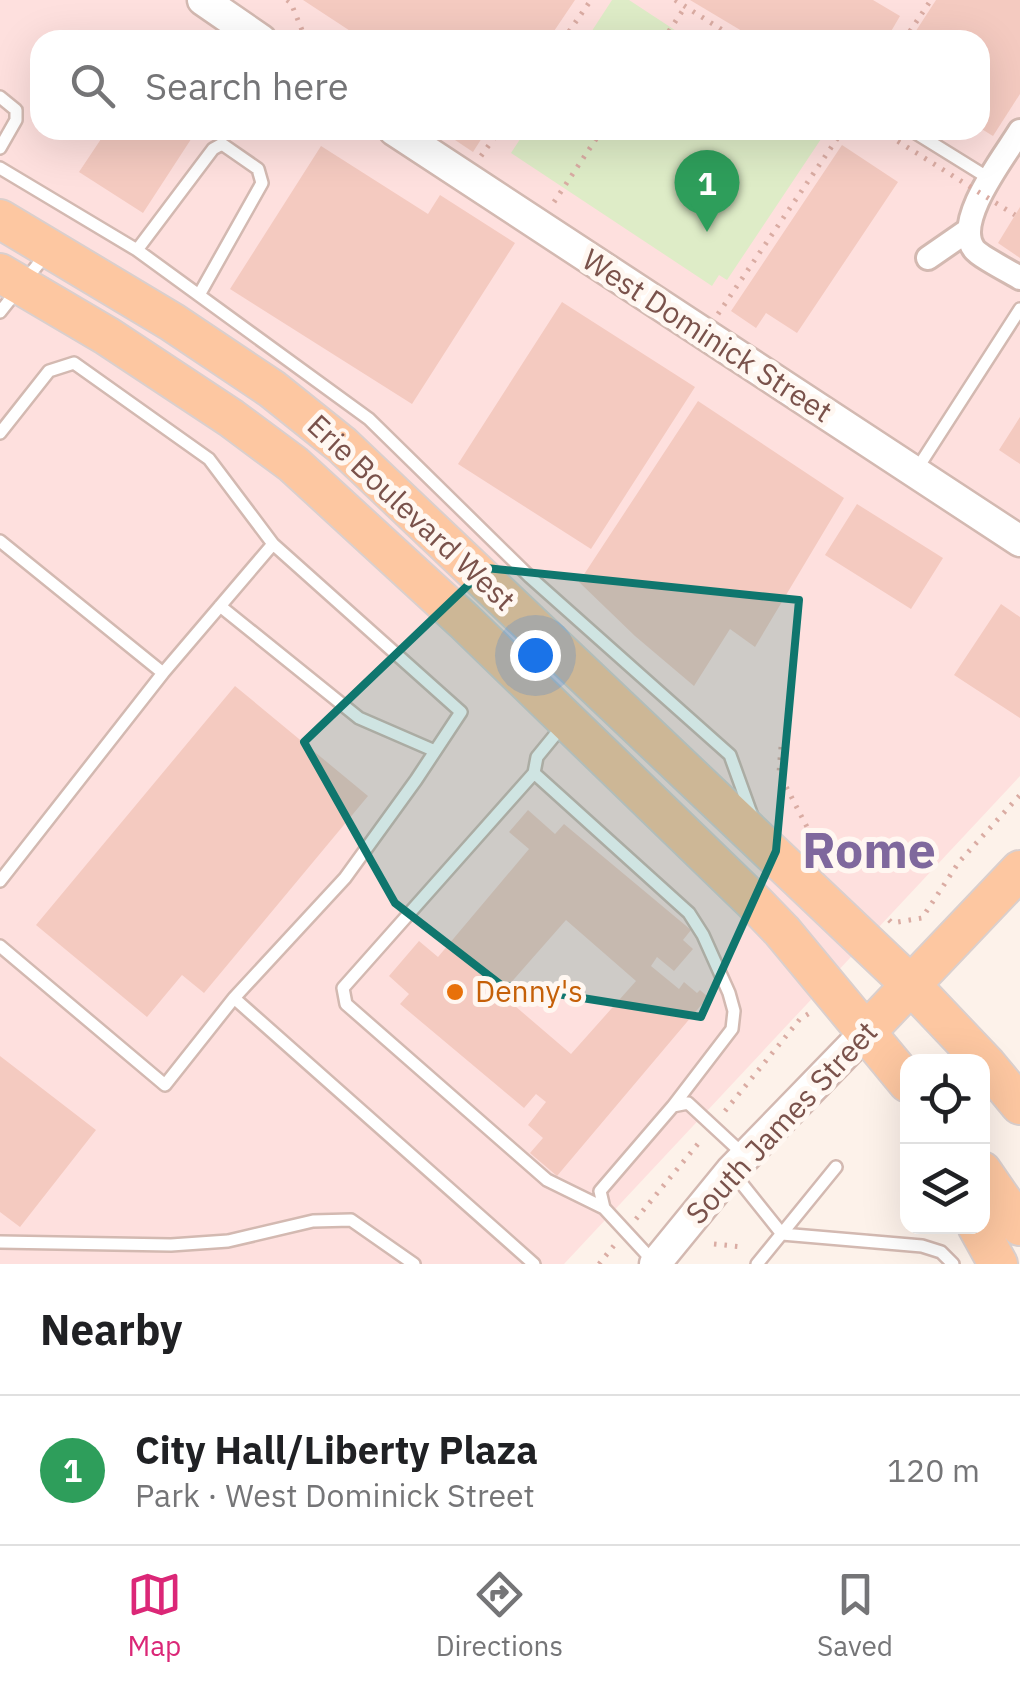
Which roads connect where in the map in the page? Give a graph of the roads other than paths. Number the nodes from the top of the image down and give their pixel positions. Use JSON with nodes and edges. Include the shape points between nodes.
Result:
{"nodes":[{"id":1,"x":203,"y":0,"type":"edge"},
{"id":2,"x":247,"y":30,"type":"edge"},
{"id":3,"x":0,"y":97,"type":"edge"},
{"id":4,"x":1020,"y":131,"type":"edge"},
{"id":5,"x":409,"y":140,"type":"edge"},
{"id":6,"x":927,"y":140,"type":"edge"},
{"id":7,"x":0,"y":148,"type":"edge"},
{"id":8,"x":0,"y":168,"type":"edge"},
{"id":9,"x":990,"y":180,"type":"junction"},
{"id":10,"x":0,"y":219,"type":"edge"},
{"id":11,"x":967,"y":231,"type":"junction"},
{"id":12,"x":49,"y":250,"type":"junction"},
{"id":13,"x":137,"y":250,"type":"junction"},
{"id":14,"x":928,"y":258,"type":"dead end"},
{"id":15,"x":1020,"y":278,"type":"edge"},
{"id":16,"x":7,"y":290,"type":"edge"},
{"id":17,"x":199,"y":296,"type":"junction"},
{"id":18,"x":1020,"y":309,"type":"edge"},
{"id":19,"x":0,"y":433,"type":"edge"},
{"id":20,"x":915,"y":473,"type":"junction"},
{"id":21,"x":1020,"y":541,"type":"edge"},
{"id":22,"x":0,"y":542,"type":"edge"},
{"id":23,"x":273,"y":544,"type":"junction"},
{"id":24,"x":220,"y":606,"type":"junction"},
{"id":25,"x":163,"y":673,"type":"junction"},
{"id":26,"x":566,"y":721,"type":"junction"},
{"id":27,"x":436,"y":751,"type":"junction"},
{"id":28,"x":534,"y":773,"type":"junction"},
{"id":29,"x":762,"y":844,"type":"junction"},
{"id":30,"x":1020,"y":870,"type":"edge"},
{"id":31,"x":0,"y":882,"type":"edge"},
{"id":32,"x":0,"y":946,"type":"edge"},
{"id":33,"x":910,"y":985,"type":"junction"},
{"id":34,"x":234,"y":998,"type":"junction"},
{"id":35,"x":866,"y":1032,"type":"junction"},
{"id":36,"x":900,"y":1073,"type":"edge"},
{"id":37,"x":1020,"y":1105,"type":"edge"},
{"id":38,"x":672,"y":1106,"type":"junction"},
{"id":39,"x":738,"y":1163,"type":"junction"},
{"id":40,"x":836,"y":1167,"type":"dead end"},
{"id":41,"x":990,"y":1183,"type":"edge"},
{"id":42,"x":604,"y":1208,"type":"junction"},
{"id":43,"x":1020,"y":1226,"type":"edge"},
{"id":44,"x":782,"y":1234,"type":"junction"},
{"id":45,"x":981,"y":1234,"type":"edge"},
{"id":46,"x":0,"y":1242,"type":"edge"},
{"id":47,"x":414,"y":1264,"type":"edge"},
{"id":48,"x":534,"y":1264,"type":"edge"},
{"id":49,"x":655,"y":1264,"type":"edge"},
{"id":50,"x":757,"y":1264,"type":"edge"},
{"id":51,"x":952,"y":1264,"type":"edge"},
{"id":52,"x":998,"y":1264,"type":"edge"}],
"edges":[{"from":1,"to":2,"type":"street"},
{"from":3,"to":7,"type":"lane","via":[[16,110]]},
{"from":4,"to":9,"type":"street"},
{"from":5,"to":20,"type":"street","name":"West Dominick Street"},
{"from":6,"to":9,"type":"lane"},
{"from":8,"to":13,"type":"lane"},
{"from":9,"to":11,"type":"street"},
{"from":10,"to":12,"type":"main road","name":"Erie Boulevard West"},
{"from":11,"to":14,"type":"street"},
{"from":11,"to":15,"type":"street","via":[[974,249]]},
{"from":12,"to":16,"type":"lane"},
{"from":12,"to":29,"type":"main road","name":"Erie Boulevard West","via":[[172,322],[342,445]]},
{"from":13,"to":17,"type":"lane"},
{"from":13,"to":17,"type":"lane","via":[[213,149],[222,144],[258,170],[262,183]]},
{"from":16,"to":26,"type":"main road","name":"Erie Boulevard West","via":[[138,357],[293,464]]},
{"from":17,"to":29,"type":"lane","via":[[369,419],[530,577],[730,755]]},
{"from":18,"to":20,"type":"lane"},
{"from":19,"to":23,"type":"lane","via":[[49,370],[74,363],[209,460]]},
{"from":20,"to":21,"type":"street","name":"West Dominick Street"},
{"from":22,"to":25,"type":"lane"},
{"from":23,"to":24,"type":"lane"},
{"from":23,"to":27,"type":"lane","via":[[461,712]]},
{"from":24,"to":25,"type":"lane"},
{"from":24,"to":27,"type":"lane","via":[[359,718]]},
{"from":25,"to":31,"type":"lane"},
{"from":26,"to":28,"type":"lane","via":[[537,757]]},
{"from":26,"to":35,"type":"main road","name":"Erie Boulevard West","via":[[773,921]]},
{"from":27,"to":34,"type":"lane","via":[[344,878]]},
{"from":28,"to":38,"type":"lane","via":[[689,913],[729,993],[732,1029]]},
{"from":28,"to":42,"type":"lane","via":[[343,988],[346,1004],[547,1180]]},
{"from":29,"to":33,"type":"main road","name":"Erie Boulevard West"},
{"from":30,"to":33,"type":"main road","name":"South James Street"},
{"from":32,"to":34,"type":"lane","via":[[165,1085]]},
{"from":33,"to":35,"type":"main road","name":"South James Street"},
{"from":33,"to":37,"type":"main road","name":"Erie Boulevard West"},
{"from":34,"to":48,"type":"lane"},
{"from":35,"to":36,"type":"main road","name":"Erie Boulevard West"},
{"from":35,"to":39,"type":"street","name":"South James Street"},
{"from":38,"to":39,"type":"lane","via":[[688,1103]]},
{"from":38,"to":42,"type":"lane","via":[[600,1191]]},
{"from":39,"to":44,"type":"lane"},
{"from":39,"to":49,"type":"street","name":"South James Street"},
{"from":40,"to":44,"type":"lane"},
{"from":41,"to":43,"type":"main road"},
{"from":42,"to":49,"type":"lane"},
{"from":44,"to":50,"type":"lane"},
{"from":44,"to":51,"type":"lane","via":[[922,1246]]},
{"from":45,"to":52,"type":"main road"},
{"from":46,"to":47,"type":"lane","via":[[171,1245],[351,1220]]}]}
